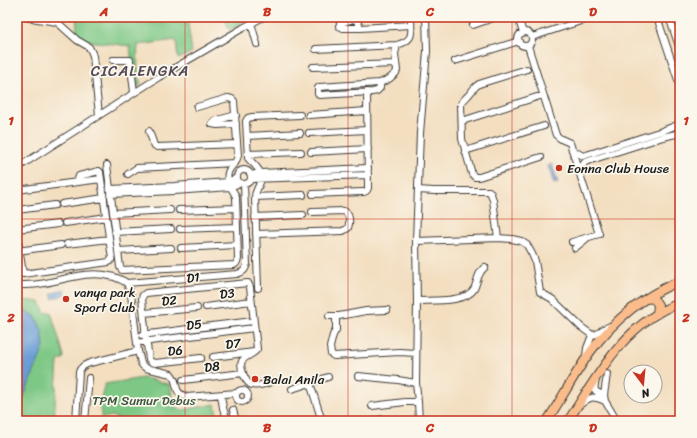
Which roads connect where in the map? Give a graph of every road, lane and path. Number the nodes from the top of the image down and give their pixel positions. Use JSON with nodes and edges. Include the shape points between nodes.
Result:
{"nodes":[{"id":1,"x":26,"y":17,"type":"edge"},
{"id":2,"x":263,"y":17,"type":"edge"},
{"id":3,"x":411,"y":17,"type":"edge"},
{"id":4,"x":426,"y":17,"type":"edge"},
{"id":5,"x":496,"y":17,"type":"edge"},
{"id":6,"x":518,"y":17,"type":"edge"},
{"id":7,"x":593,"y":17,"type":"edge"},
{"id":8,"x":657,"y":17,"type":"edge"},
{"id":9,"x":669,"y":17,"type":"edge"},
{"id":10,"x":251,"y":23,"type":"junction"},
{"id":11,"x":411,"y":25,"type":"junction"},
{"id":12,"x":473,"y":25,"type":"dead end"},
{"id":13,"x":360,"y":28,"type":"dead end"},
{"id":14,"x":524,"y":33,"type":"junction"},
{"id":15,"x":675,"y":34,"type":"junction"},
{"id":16,"x":532,"y":37,"type":"junction"},
{"id":17,"x":664,"y":38,"type":"junction"},
{"id":18,"x":519,"y":41,"type":"junction"},
{"id":19,"x":257,"y":44,"type":"dead end"},
{"id":20,"x":397,"y":45,"type":"junction"},
{"id":21,"x":528,"y":46,"type":"junction"},
{"id":22,"x":316,"y":49,"type":"dead end"},
{"id":23,"x":680,"y":49,"type":"edge"},
{"id":24,"x":113,"y":60,"type":"dead end"},
{"id":25,"x":455,"y":61,"type":"dead end"},
{"id":26,"x":396,"y":64,"type":"junction"},
{"id":27,"x":313,"y":67,"type":"dead end"},
{"id":28,"x":527,"y":69,"type":"dead end"},
{"id":29,"x":380,"y":83,"type":"junction"},
{"id":30,"x":680,"y":86,"type":"edge"},
{"id":31,"x":134,"y":92,"type":"junction"},
{"id":32,"x":367,"y":92,"type":"junction"},
{"id":33,"x":543,"y":95,"type":"junction"},
{"id":34,"x":197,"y":107,"type":"dead end"},
{"id":35,"x":367,"y":111,"type":"junction"},
{"id":36,"x":99,"y":115,"type":"junction"},
{"id":37,"x":236,"y":115,"type":"junction"},
{"id":38,"x":300,"y":115,"type":"dead end"},
{"id":39,"x":309,"y":115,"type":"dead end"},
{"id":40,"x":462,"y":121,"type":"junction"},
{"id":41,"x":236,"y":124,"type":"junction"},
{"id":42,"x":677,"y":125,"type":"edge"},
{"id":43,"x":544,"y":126,"type":"dead end"},
{"id":44,"x":367,"y":130,"type":"junction"},
{"id":45,"x":149,"y":131,"type":"dead end"},
{"id":46,"x":300,"y":133,"type":"dead end"},
{"id":47,"x":309,"y":133,"type":"dead end"},
{"id":48,"x":678,"y":134,"type":"edge"},
{"id":49,"x":247,"y":136,"type":"junction"},
{"id":50,"x":237,"y":144,"type":"junction"},
{"id":51,"x":368,"y":149,"type":"junction"},
{"id":52,"x":572,"y":150,"type":"junction"},
{"id":53,"x":465,"y":151,"type":"junction"},
{"id":54,"x":301,"y":152,"type":"dead end"},
{"id":55,"x":311,"y":152,"type":"dead end"},
{"id":56,"x":248,"y":154,"type":"junction"},
{"id":57,"x":541,"y":156,"type":"dead end"},
{"id":58,"x":584,"y":159,"type":"junction"},
{"id":59,"x":235,"y":163,"type":"junction"},
{"id":60,"x":107,"y":165,"type":"dead end"},
{"id":61,"x":17,"y":168,"type":"edge"},
{"id":62,"x":579,"y":171,"type":"junction"},
{"id":63,"x":368,"y":172,"type":"junction"},
{"id":64,"x":128,"y":174,"type":"dead end"},
{"id":65,"x":261,"y":176,"type":"junction"},
{"id":66,"x":251,"y":177,"type":"junction"},
{"id":67,"x":240,"y":182,"type":"junction"},
{"id":68,"x":229,"y":184,"type":"junction"},
{"id":69,"x":17,"y":190,"type":"edge"},
{"id":70,"x":418,"y":190,"type":"junction"},
{"id":71,"x":110,"y":192,"type":"junction"},
{"id":72,"x":313,"y":194,"type":"dead end"},
{"id":73,"x":303,"y":195,"type":"dead end"},
{"id":74,"x":255,"y":197,"type":"junction"},
{"id":75,"x":104,"y":198,"type":"junction"},
{"id":76,"x":236,"y":208,"type":"junction"},
{"id":77,"x":17,"y":210,"type":"edge"},
{"id":78,"x":170,"y":210,"type":"dead end"},
{"id":79,"x":178,"y":210,"type":"dead end"},
{"id":80,"x":312,"y":212,"type":"dead end"},
{"id":81,"x":113,"y":213,"type":"junction"},
{"id":82,"x":303,"y":214,"type":"dead end"},
{"id":83,"x":106,"y":217,"type":"junction"},
{"id":84,"x":255,"y":217,"type":"junction"},
{"id":85,"x":236,"y":227,"type":"junction"},
{"id":86,"x":171,"y":229,"type":"dead end"},
{"id":87,"x":180,"y":229,"type":"dead end"},
{"id":88,"x":17,"y":230,"type":"edge"},
{"id":89,"x":115,"y":232,"type":"junction"},
{"id":90,"x":17,"y":234,"type":"edge"},
{"id":91,"x":256,"y":234,"type":"junction"},
{"id":92,"x":498,"y":238,"type":"junction"},
{"id":93,"x":109,"y":239,"type":"junction"},
{"id":94,"x":416,"y":241,"type":"junction"},
{"id":95,"x":237,"y":245,"type":"junction"},
{"id":96,"x":573,"y":245,"type":"dead end"},
{"id":97,"x":171,"y":248,"type":"dead end"},
{"id":98,"x":180,"y":248,"type":"dead end"},
{"id":99,"x":18,"y":251,"type":"edge"},
{"id":100,"x":118,"y":251,"type":"junction"},
{"id":101,"x":485,"y":267,"type":"dead end"},
{"id":102,"x":68,"y":272,"type":"junction"},
{"id":103,"x":20,"y":273,"type":"edge"},
{"id":104,"x":680,"y":281,"type":"edge"},
{"id":105,"x":127,"y":283,"type":"junction"},
{"id":106,"x":17,"y":286,"type":"edge"},
{"id":107,"x":258,"y":288,"type":"dead end"},
{"id":108,"x":645,"y":299,"type":"junction"},
{"id":109,"x":417,"y":300,"type":"junction"},
{"id":110,"x":252,"y":301,"type":"junction"},
{"id":111,"x":680,"y":303,"type":"edge"},
{"id":112,"x":206,"y":307,"type":"dead end"},
{"id":113,"x":197,"y":308,"type":"dead end"},
{"id":114,"x":387,"y":310,"type":"dead end"},
{"id":115,"x":144,"y":313,"type":"junction"},
{"id":116,"x":657,"y":314,"type":"junction"},
{"id":117,"x":329,"y":316,"type":"dead end"},
{"id":118,"x":336,"y":316,"type":"junction"},
{"id":119,"x":253,"y":321,"type":"junction"},
{"id":120,"x":613,"y":325,"type":"junction"},
{"id":121,"x":254,"y":328,"type":"junction"},
{"id":122,"x":592,"y":335,"type":"junction"},
{"id":123,"x":146,"y":338,"type":"junction"},
{"id":124,"x":136,"y":339,"type":"junction"},
{"id":125,"x":138,"y":351,"type":"junction"},
{"id":126,"x":256,"y":352,"type":"junction"},
{"id":127,"x":416,"y":353,"type":"junction"},
{"id":128,"x":213,"y":357,"type":"dead end"},
{"id":129,"x":201,"y":358,"type":"dead end"},
{"id":130,"x":586,"y":360,"type":"junction"},
{"id":131,"x":243,"y":373,"type":"junction"},
{"id":132,"x":607,"y":374,"type":"dead end"},
{"id":133,"x":598,"y":375,"type":"junction"},
{"id":134,"x":358,"y":376,"type":"dead end"},
{"id":135,"x":328,"y":377,"type":"dead end"},
{"id":136,"x":89,"y":378,"type":"dead end"},
{"id":137,"x":183,"y":380,"type":"dead end"},
{"id":138,"x":271,"y":382,"type":"dead end"},
{"id":139,"x":310,"y":383,"type":"junction"},
{"id":140,"x":416,"y":383,"type":"junction"},
{"id":141,"x":292,"y":389,"type":"dead end"},
{"id":142,"x":236,"y":393,"type":"dead end"},
{"id":143,"x":221,"y":395,"type":"junction"},
{"id":144,"x":604,"y":398,"type":"junction"},
{"id":145,"x":418,"y":402,"type":"junction"},
{"id":146,"x":372,"y":406,"type":"dead end"},
{"id":147,"x":577,"y":406,"type":"junction"},
{"id":148,"x":233,"y":410,"type":"dead end"},
{"id":149,"x":76,"y":420,"type":"edge"},
{"id":150,"x":86,"y":421,"type":"edge"},
{"id":151,"x":227,"y":421,"type":"edge"},
{"id":152,"x":236,"y":421,"type":"edge"},
{"id":153,"x":322,"y":421,"type":"edge"},
{"id":154,"x":375,"y":421,"type":"edge"},
{"id":155,"x":387,"y":421,"type":"edge"},
{"id":156,"x":418,"y":421,"type":"edge"},
{"id":157,"x":547,"y":421,"type":"edge"},
{"id":158,"x":568,"y":421,"type":"edge"},
{"id":159,"x":617,"y":421,"type":"edge"}],
"edges":[{"from":1,"to":36,"type":"street","via":[[57,22],[89,47],[93,56]]},
{"from":2,"to":10,"type":"street"},
{"from":3,"to":11,"type":"street"},
{"from":4,"to":70,"type":"street","via":[[427,51]]},
{"from":5,"to":12,"type":"street"},
{"from":6,"to":14,"type":"street"},
{"from":7,"to":16,"type":"street"},
{"from":8,"to":17,"type":"street"},
{"from":9,"to":15,"type":"street"},
{"from":10,"to":19,"type":"street"},
{"from":10,"to":31,"type":"street"},
{"from":11,"to":13,"type":"street"},
{"from":11,"to":20,"type":"street","via":[[410,38]]},
{"from":14,"to":16,"type":"street"},
{"from":14,"to":18,"type":"street","via":[[519,37]]},
{"from":15,"to":17,"type":"street"},
{"from":15,"to":23,"type":"street"},
{"from":16,"to":21,"type":"street"},
{"from":17,"to":30,"type":"street"},
{"from":18,"to":21,"type":"street","via":[[520,44]]},
{"from":18,"to":25,"type":"street"},
{"from":20,"to":22,"type":"street"},
{"from":20,"to":26,"type":"street"},
{"from":21,"to":33,"type":"street"},
{"from":24,"to":31,"type":"street","via":[[130,60]]},
{"from":26,"to":27,"type":"street"},
{"from":26,"to":29,"type":"street","via":[[396,73]]},
{"from":28,"to":40,"type":"street","via":[[474,87],[461,104]]},
{"from":29,"to":32,"type":"street","via":[[379,90]]},
{"from":29,"to":32,"type":"street","via":[[318,89],[319,95]]},
{"from":31,"to":36,"type":"street"},
{"from":32,"to":35,"type":"street"},
{"from":33,"to":40,"type":"street"},
{"from":33,"to":52,"type":"street","via":[[556,135],[570,143]]},
{"from":34,"to":37,"type":"street","via":[[230,98],[234,101]]},
{"from":35,"to":39,"type":"street"},
{"from":35,"to":44,"type":"street"},
{"from":36,"to":61,"type":"street"},
{"from":37,"to":41,"type":"street"},
{"from":37,"to":41,"type":"street","via":[[212,124]]},
{"from":38,"to":49,"type":"street","via":[[250,117],[246,121]]},
{"from":40,"to":53,"type":"street"},
{"from":41,"to":50,"type":"street"},
{"from":42,"to":48,"type":"street"},
{"from":42,"to":58,"type":"street"},
{"from":43,"to":53,"type":"street"},
{"from":44,"to":47,"type":"street"},
{"from":44,"to":51,"type":"street"},
{"from":45,"to":50,"type":"street","via":[[157,148]]},
{"from":46,"to":49,"type":"street"},
{"from":48,"to":58,"type":"street"},
{"from":49,"to":56,"type":"street"},
{"from":50,"to":59,"type":"street","via":[[238,158]]},
{"from":51,"to":55,"type":"street"},
{"from":51,"to":63,"type":"street"},
{"from":52,"to":58,"type":"street"},
{"from":52,"to":62,"type":"street"},
{"from":53,"to":57,"type":"street","via":[[475,177]]},
{"from":54,"to":56,"type":"street"},
{"from":56,"to":65,"type":"street","via":[[248,158]]},
{"from":58,"to":62,"type":"street"},
{"from":59,"to":64,"type":"street","via":[[137,168]]},
{"from":59,"to":68,"type":"street","via":[[228,172]]},
{"from":60,"to":71,"type":"street"},
{"from":62,"to":96,"type":"street","via":[[599,234]]},
{"from":63,"to":65,"type":"street"},
{"from":63,"to":72,"type":"street","via":[[366,192]]},
{"from":65,"to":66,"type":"street"},
{"from":65,"to":74,"type":"street"},
{"from":66,"to":67,"type":"street","via":[[248,183]]},
{"from":66,"to":67,"type":"street","via":[[249,171],[240,171],[237,174]]},
{"from":67,"to":68,"type":"street"},
{"from":67,"to":105,"type":"street","via":[[247,264],[244,272]]},
{"from":68,"to":71,"type":"street"},
{"from":68,"to":76,"type":"street","via":[[236,197]]},
{"from":69,"to":75,"type":"street","via":[[101,179]]},
{"from":70,"to":92,"type":"street","via":[[489,191],[492,194]]},
{"from":70,"to":94,"type":"street"},
{"from":71,"to":81,"type":"street"},
{"from":73,"to":74,"type":"street"},
{"from":74,"to":84,"type":"street"},
{"from":75,"to":77,"type":"street"},
{"from":75,"to":83,"type":"street"},
{"from":76,"to":79,"type":"street"},
{"from":76,"to":85,"type":"street"},
{"from":78,"to":81,"type":"street"},
{"from":80,"to":91,"type":"street","via":[[344,211],[349,216],[348,228],[343,231]]},
{"from":81,"to":89,"type":"street"},
{"from":82,"to":84,"type":"street"},
{"from":83,"to":88,"type":"street"},
{"from":83,"to":93,"type":"street"},
{"from":84,"to":91,"type":"street"},
{"from":85,"to":87,"type":"street"},
{"from":85,"to":95,"type":"street"},
{"from":86,"to":89,"type":"street"},
{"from":89,"to":100,"type":"street"},
{"from":90,"to":99,"type":"street"},
{"from":91,"to":107,"type":"street"},
{"from":92,"to":94,"type":"street"},
{"from":92,"to":122,"type":"street","via":[[512,238],[527,245],[535,261],[540,292],[552,299]]},
{"from":93,"to":99,"type":"street"},
{"from":93,"to":102,"type":"street","via":[[112,259],[110,262]]},
{"from":94,"to":109,"type":"street"},
{"from":95,"to":98,"type":"street"},
{"from":95,"to":100,"type":"street","via":[[238,259],[234,266],[122,270]]},
{"from":97,"to":100,"type":"street"},
{"from":99,"to":103,"type":"street"},
{"from":101,"to":109,"type":"street","via":[[479,274],[474,289],[464,296],[455,299]]},
{"from":102,"to":103,"type":"street"},
{"from":102,"to":105,"type":"street","via":[[109,276]]},
{"from":102,"to":106,"type":"street","via":[[40,284]]},
{"from":104,"to":108,"type":"main road"},
{"from":105,"to":124,"type":"street"},
{"from":108,"to":116,"type":"main road","via":[[655,300],[658,305]]},
{"from":108,"to":120,"type":"main road"},
{"from":109,"to":127,"type":"street"},
{"from":110,"to":112,"type":"street","name":"D3"},
{"from":110,"to":115,"type":"street","name":"D1","via":[[250,287],[246,282],[146,293],[142,298]]},
{"from":110,"to":119,"type":"street"},
{"from":111,"to":116,"type":"main road"},
{"from":113,"to":115,"type":"street","name":"D2"},
{"from":114,"to":118,"type":"street"},
{"from":115,"to":123,"type":"street"},
{"from":116,"to":133,"type":"main road","via":[[626,339]]},
{"from":117,"to":118,"type":"street"},
{"from":118,"to":127,"type":"street","via":[[336,330],[330,347],[334,356]]},
{"from":119,"to":121,"type":"street"},
{"from":119,"to":123,"type":"street","name":"D5"},
{"from":120,"to":122,"type":"street"},
{"from":120,"to":130,"type":"main road"},
{"from":121,"to":123,"type":"street","name":"D5"},
{"from":121,"to":126,"type":"street"},
{"from":122,"to":130,"type":"street"},
{"from":123,"to":124,"type":"street","name":"D5"},
{"from":123,"to":129,"type":"street","name":"D6","via":[[151,362]]},
{"from":124,"to":125,"type":"street"},
{"from":125,"to":143,"type":"street","via":[[143,366],[173,376],[176,389],[181,395]]},
{"from":125,"to":149,"type":"street","via":[[80,368]]},
{"from":126,"to":128,"type":"street","name":"D7"},
{"from":126,"to":131,"type":"street","via":[[241,362]]},
{"from":127,"to":140,"type":"street"},
{"from":130,"to":157,"type":"main road"},
{"from":131,"to":137,"type":"street","name":"D8"},
{"from":131,"to":138,"type":"street","via":[[251,385]]},
{"from":132,"to":144,"type":"street"},
{"from":133,"to":144,"type":"street","via":[[595,390]]},
{"from":133,"to":147,"type":"main road"},
{"from":134,"to":140,"type":"street"},
{"from":135,"to":139,"type":"street"},
{"from":136,"to":150,"type":"street"},
{"from":139,"to":141,"type":"street"},
{"from":139,"to":153,"type":"street"},
{"from":140,"to":145,"type":"street"},
{"from":142,"to":143,"type":"street"},
{"from":143,"to":151,"type":"street"},
{"from":144,"to":147,"type":"street","via":[[592,397]]},
{"from":144,"to":159,"type":"street"},
{"from":145,"to":146,"type":"street"},
{"from":145,"to":156,"type":"street"},
{"from":147,"to":158,"type":"main road"},
{"from":148,"to":152,"type":"street"},
{"from":149,"to":150,"type":"street"},
{"from":154,"to":155,"type":"street"}]}
